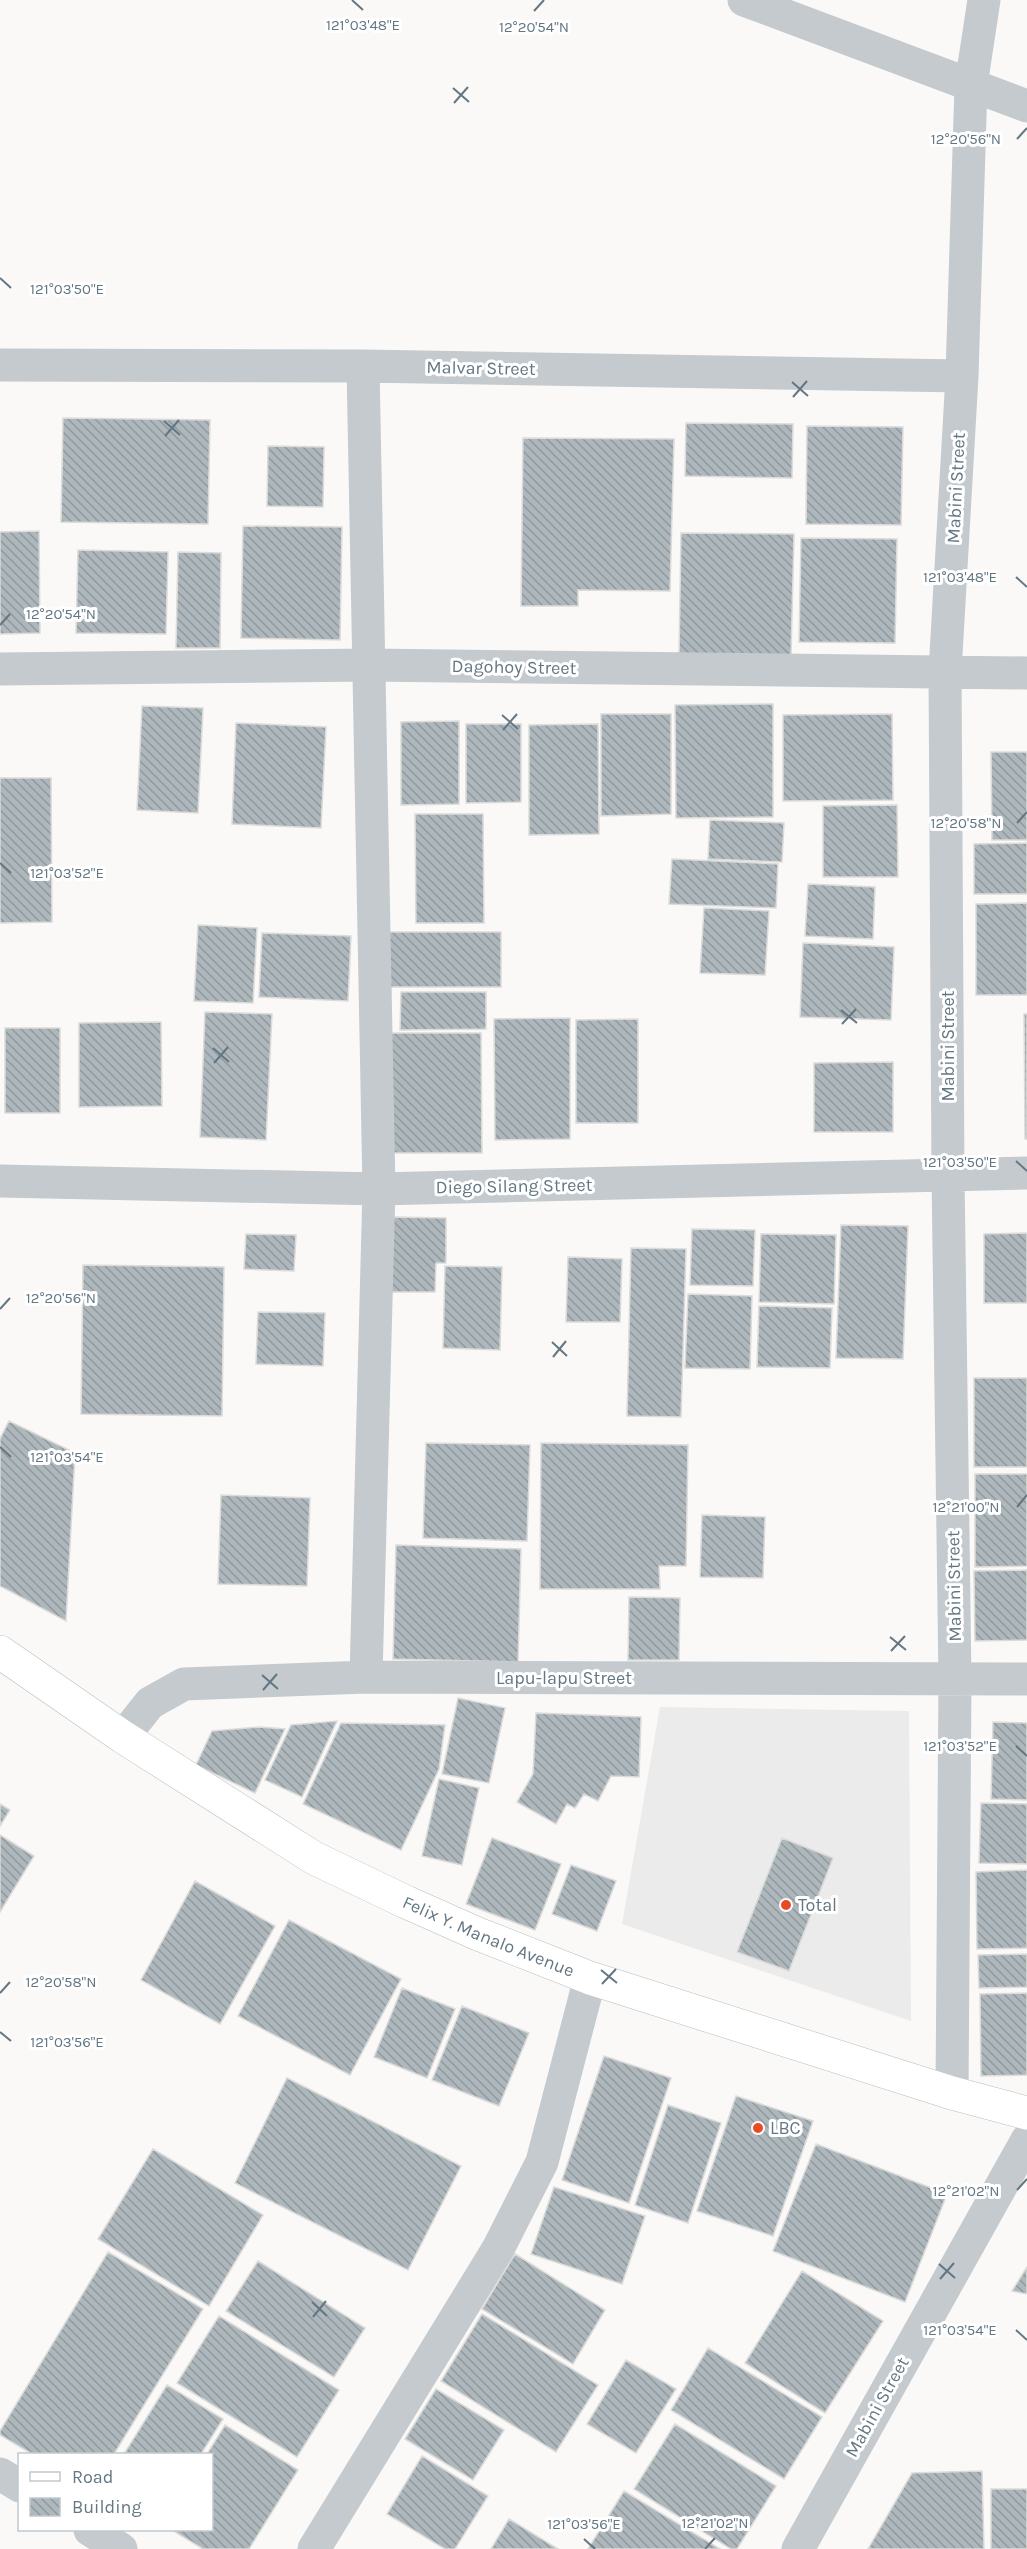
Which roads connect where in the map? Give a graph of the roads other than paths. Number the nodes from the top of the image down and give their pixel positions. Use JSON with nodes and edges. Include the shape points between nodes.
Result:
{"nodes":[{"id":1,"x":744,"y":0,"type":"edge"},
{"id":2,"x":984,"y":0,"type":"edge"},
{"id":3,"x":971,"y":86,"type":"junction"},
{"id":4,"x":1027,"y":106,"type":"edge"},
{"id":5,"x":0,"y":365,"type":"edge"},
{"id":6,"x":363,"y":366,"type":"junction"},
{"id":7,"x":962,"y":376,"type":"junction"},
{"id":8,"x":369,"y":665,"type":"junction"},
{"id":9,"x":0,"y":669,"type":"edge"},
{"id":10,"x":945,"y":672,"type":"junction"},
{"id":11,"x":1027,"y":673,"type":"edge"},
{"id":12,"x":1027,"y":1173,"type":"edge"},
{"id":13,"x":948,"y":1175,"type":"junction"},
{"id":14,"x":0,"y":1180,"type":"edge"},
{"id":15,"x":380,"y":1189,"type":"junction"},
{"id":16,"x":2,"y":1659,"type":"edge"},
{"id":17,"x":366,"y":1677,"type":"junction"},
{"id":18,"x":1027,"y":1679,"type":"edge"},
{"id":19,"x":955,"y":1680,"type":"junction"},
{"id":20,"x":123,"y":1737,"type":"junction"},
{"id":21,"x":590,"y":1978,"type":"junction"},
{"id":22,"x":952,"y":2093,"type":"junction"},
{"id":23,"x":1027,"y":2113,"type":"edge"},
{"id":24,"x":1027,"y":2140,"type":"edge"},
{"id":25,"x":0,"y":2474,"type":"edge"},
{"id":26,"x":18,"y":2485,"type":"edge"},
{"id":27,"x":93,"y":2531,"type":"edge"},
{"id":28,"x":121,"y":2549,"type":"edge"},
{"id":29,"x":314,"y":2549,"type":"edge"},
{"id":30,"x":798,"y":2549,"type":"edge"}],
"edges":[{"from":1,"to":3,"type":"street"},
{"from":2,"to":3,"type":"street","name":"Mabini Street"},
{"from":3,"to":4,"type":"street"},
{"from":3,"to":7,"type":"street","name":"Mabini Street"},
{"from":5,"to":6,"type":"street","name":"Malvar Street"},
{"from":6,"to":7,"type":"street","name":"Malvar Street"},
{"from":6,"to":8,"type":"street"},
{"from":7,"to":10,"type":"street","name":"Mabini Street"},
{"from":8,"to":9,"type":"street","name":"Dagohoy Street"},
{"from":8,"to":10,"type":"street","name":"Dagohoy Street"},
{"from":8,"to":15,"type":"street"},
{"from":10,"to":11,"type":"street","name":"Dagohoy Street"},
{"from":10,"to":13,"type":"street","name":"Mabini Street"},
{"from":12,"to":13,"type":"street","name":"Diego Silang Street"},
{"from":13,"to":15,"type":"street","name":"Diego Silang Street"},
{"from":13,"to":19,"type":"street","name":"Mabini Street"},
{"from":14,"to":15,"type":"street","name":"Diego Silang Street"},
{"from":15,"to":17,"type":"street"},
{"from":16,"to":20,"type":"main road","name":"Felix Y. Manalo Avenue"},
{"from":17,"to":19,"type":"street","name":"Lapu-lapu Street"},
{"from":17,"to":20,"type":"street","name":"Lapu-lapu Street","via":[[184,1684],[150,1703]]},
{"from":18,"to":19,"type":"street","name":"Lapu-lapu Street"},
{"from":19,"to":22,"type":"street","name":"Mabini Street"},
{"from":20,"to":21,"type":"main road","name":"Felix Y. Manalo Avenue","via":[[315,1858],[478,1934]]},
{"from":21,"to":22,"type":"main road","name":"Felix Y. Manalo Avenue"},
{"from":21,"to":29,"type":"street","via":[[542,2162],[498,2249]]},
{"from":22,"to":23,"type":"main road","name":"Felix Y. Manalo Avenue"},
{"from":24,"to":30,"type":"street","name":"Mabini Street"},
{"from":25,"to":26,"type":"street"},
{"from":27,"to":28,"type":"street"}]}
